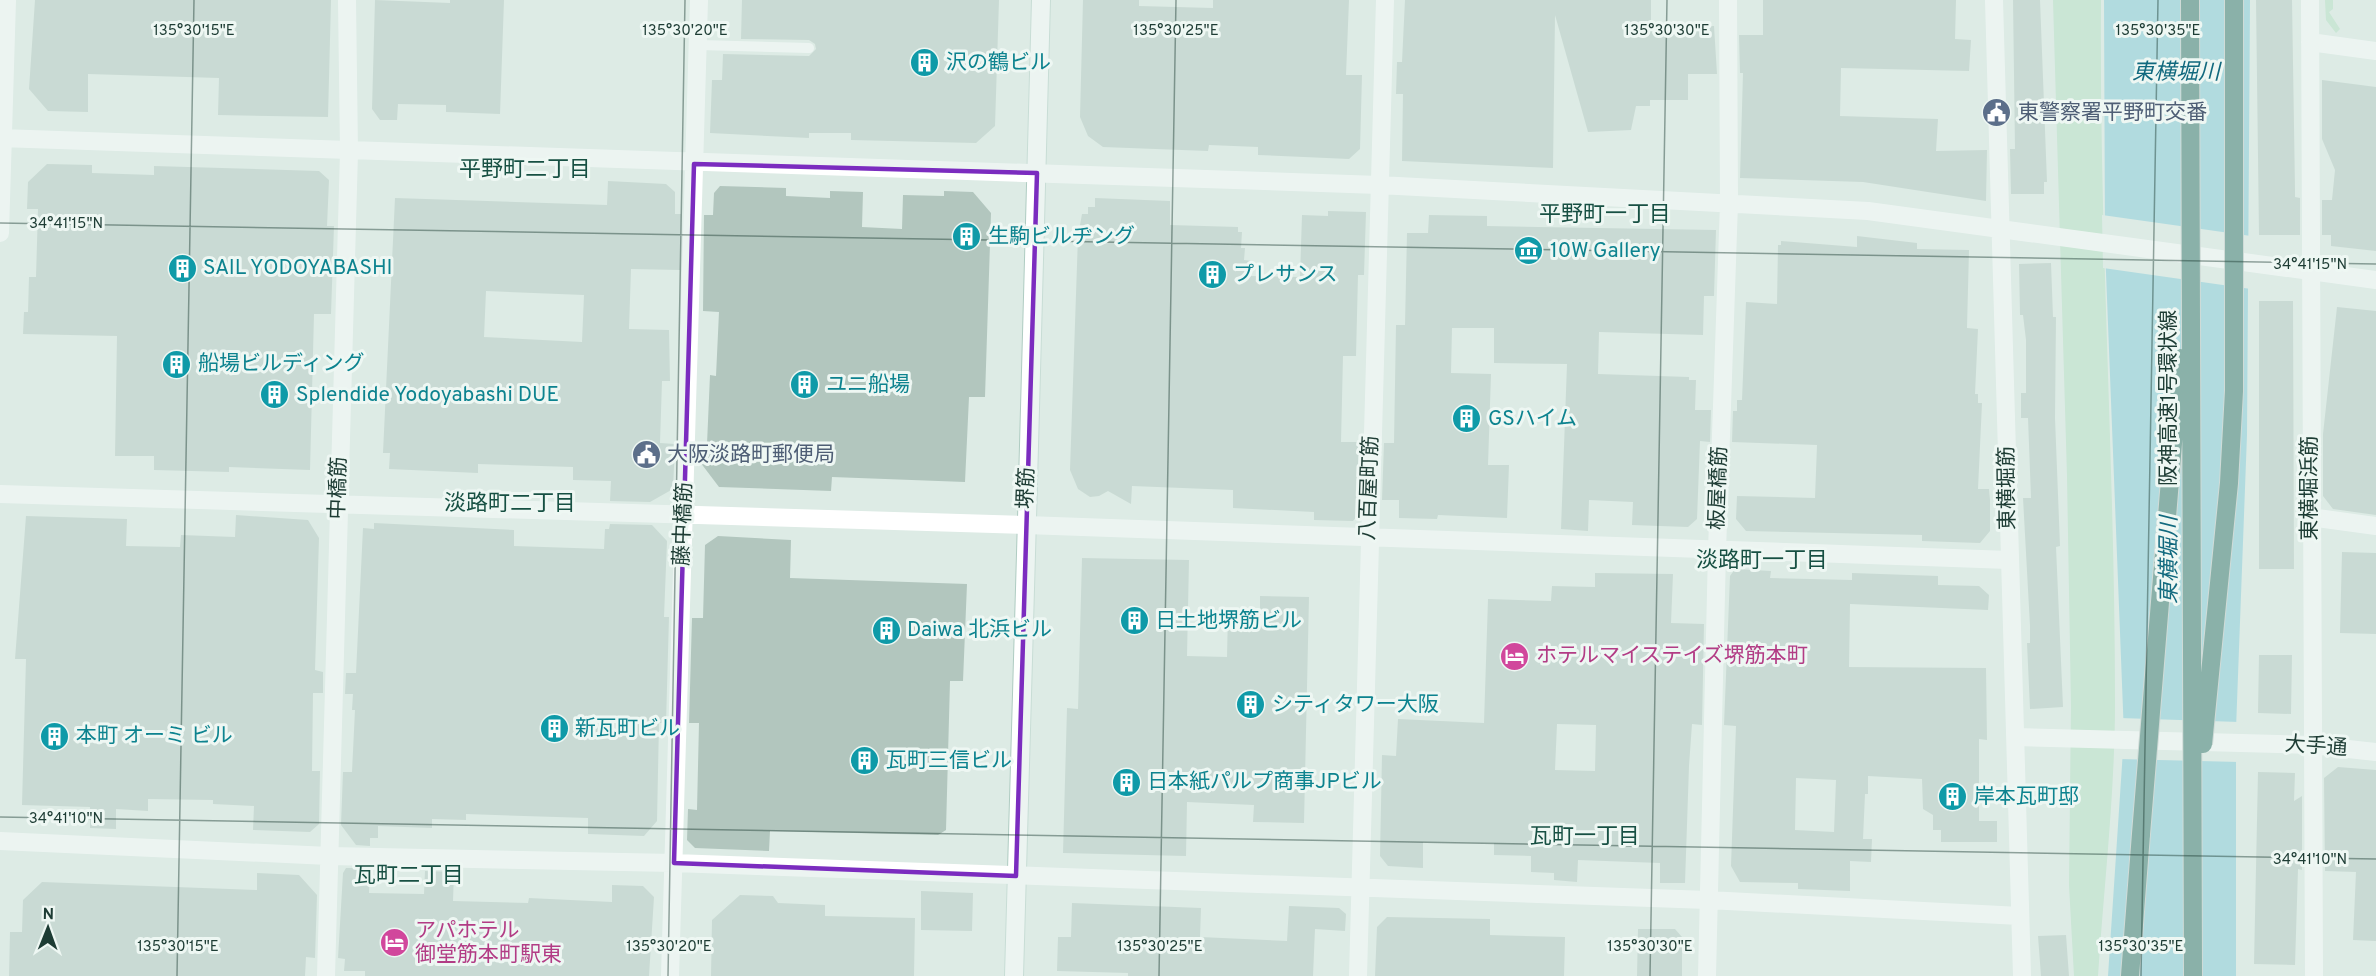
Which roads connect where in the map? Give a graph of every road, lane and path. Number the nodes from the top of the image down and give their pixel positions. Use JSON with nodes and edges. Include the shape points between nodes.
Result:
{"nodes":[{"id":1,"x":7,"y":0,"type":"edge"},
{"id":2,"x":347,"y":0,"type":"edge"},
{"id":3,"x":699,"y":0,"type":"edge"},
{"id":4,"x":1041,"y":0,"type":"edge"},
{"id":5,"x":1385,"y":0,"type":"edge"},
{"id":6,"x":1728,"y":0,"type":"edge"},
{"id":7,"x":1994,"y":0,"type":"edge"},
{"id":8,"x":2190,"y":0,"type":"edge"},
{"id":9,"x":2234,"y":0,"type":"edge"},
{"id":10,"x":2310,"y":0,"type":"edge"},
{"id":11,"x":2310,"y":42,"type":"junction"},
{"id":12,"x":698,"y":45,"type":"junction"},
{"id":13,"x":809,"y":48,"type":"dead end"},
{"id":14,"x":2376,"y":51,"type":"edge"},
{"id":15,"x":2,"y":138,"type":"edge"},
{"id":16,"x":349,"y":152,"type":"junction"},
{"id":17,"x":694,"y":164,"type":"junction"},
{"id":18,"x":1037,"y":173,"type":"junction"},
{"id":19,"x":1379,"y":185,"type":"junction"},
{"id":20,"x":1729,"y":203,"type":"junction"},
{"id":21,"x":2190,"y":215,"type":"junction"},
{"id":22,"x":2002,"y":228,"type":"junction"},
{"id":23,"x":0,"y":233,"type":"edge"},
{"id":24,"x":2310,"y":270,"type":"junction"},
{"id":25,"x":2376,"y":280,"type":"edge"},
{"id":26,"x":0,"y":494,"type":"edge"},
{"id":27,"x":338,"y":505,"type":"junction"},
{"id":28,"x":684,"y":515,"type":"junction"},
{"id":29,"x":2310,"y":518,"type":"junction"},
{"id":30,"x":1026,"y":525,"type":"junction"},
{"id":31,"x":2376,"y":526,"type":"edge"},
{"id":32,"x":1369,"y":539,"type":"junction"},
{"id":33,"x":1717,"y":551,"type":"junction"},
{"id":34,"x":2009,"y":560,"type":"junction"},
{"id":35,"x":2016,"y":737,"type":"junction"},
{"id":36,"x":2312,"y":745,"type":"junction"},
{"id":37,"x":2376,"y":752,"type":"edge"},
{"id":38,"x":2194,"y":838,"type":"junction"},
{"id":39,"x":0,"y":841,"type":"edge"},
{"id":40,"x":329,"y":856,"type":"junction"},
{"id":41,"x":674,"y":863,"type":"junction"},
{"id":42,"x":1016,"y":876,"type":"junction"},
{"id":43,"x":1361,"y":889,"type":"junction"},
{"id":44,"x":1708,"y":900,"type":"junction"},
{"id":45,"x":2020,"y":916,"type":"junction"},
{"id":46,"x":326,"y":976,"type":"edge"},
{"id":47,"x":670,"y":976,"type":"edge"},
{"id":48,"x":1014,"y":976,"type":"edge"},
{"id":49,"x":1358,"y":976,"type":"edge"},
{"id":50,"x":1707,"y":976,"type":"edge"},
{"id":51,"x":2022,"y":976,"type":"edge"},
{"id":52,"x":2130,"y":976,"type":"edge"},
{"id":53,"x":2193,"y":976,"type":"edge"},
{"id":54,"x":2314,"y":976,"type":"edge"}],
"edges":[{"from":1,"to":15,"type":"street"},
{"from":2,"to":16,"type":"street","name":"中橋筋"},
{"from":3,"to":12,"type":"street","name":"藤中橋筋"},
{"from":4,"to":18,"type":"street","name":"堺筋"},
{"from":5,"to":19,"type":"street","name":"八百屋町筋"},
{"from":6,"to":20,"type":"street","name":"板屋橋筋"},
{"from":7,"to":22,"type":"street","name":"東横堀筋"},
{"from":8,"to":21,"type":"highway","name":"阪神高速1号環状線","bridge":true},
{"from":9,"to":38,"type":"highway","bridge":true,"via":[[2234,391],[2229,483]]},
{"from":10,"to":11,"type":"street","name":"東横堀浜筋"},
{"from":11,"to":14,"type":"street"},
{"from":11,"to":24,"type":"street","name":"東横堀浜筋"},
{"from":12,"to":13,"type":"lane"},
{"from":12,"to":17,"type":"street","name":"藤中橋筋"},
{"from":15,"to":16,"type":"street"},
{"from":15,"to":23,"type":"street"},
{"from":16,"to":17,"type":"street"},
{"from":16,"to":27,"type":"street","name":"中橋筋"},
{"from":17,"to":18,"type":"street"},
{"from":17,"to":28,"type":"street","name":"藤中橋筋"},
{"from":18,"to":19,"type":"street"},
{"from":18,"to":30,"type":"street","name":"堺筋"},
{"from":19,"to":20,"type":"street"},
{"from":19,"to":32,"type":"street","name":"八百屋町筋"},
{"from":20,"to":22,"type":"street","via":[[1868,211]]},
{"from":20,"to":33,"type":"street","name":"板屋橋筋"},
{"from":21,"to":38,"type":"highway","name":"阪神高速1号環状線","bridge":true},
{"from":21,"to":52,"type":"highway","bridge":true},
{"from":22,"to":24,"type":"street","bridge":true},
{"from":22,"to":34,"type":"street","name":"東横堀筋"},
{"from":24,"to":25,"type":"street"},
{"from":24,"to":29,"type":"street","name":"東横堀浜筋"},
{"from":26,"to":27,"type":"street"},
{"from":27,"to":28,"type":"street"},
{"from":27,"to":40,"type":"street","name":"中橋筋"},
{"from":28,"to":30,"type":"street"},
{"from":28,"to":41,"type":"street","name":"藤中橋筋"},
{"from":29,"to":31,"type":"street"},
{"from":29,"to":36,"type":"street","name":"東横堀浜筋"},
{"from":30,"to":32,"type":"street"},
{"from":30,"to":42,"type":"street","name":"堺筋"},
{"from":32,"to":33,"type":"street"},
{"from":32,"to":43,"type":"street","name":"八百屋町筋"},
{"from":33,"to":34,"type":"street"},
{"from":33,"to":44,"type":"street","name":"板屋橋筋"},
{"from":34,"to":35,"type":"street","name":"東横堀筋"},
{"from":35,"to":36,"type":"street","name":"大手通","bridge":true},
{"from":35,"to":45,"type":"street","name":"東横堀筋"},
{"from":36,"to":37,"type":"street","name":"大手通"},
{"from":36,"to":54,"type":"street","name":"東横堀浜筋"},
{"from":38,"to":53,"type":"highway","name":"阪神高速1号環状線","bridge":true},
{"from":39,"to":40,"type":"street"},
{"from":40,"to":41,"type":"street"},
{"from":40,"to":46,"type":"street","name":"中橋筋"},
{"from":41,"to":42,"type":"street"},
{"from":41,"to":47,"type":"street","name":"藤中橋筋"},
{"from":42,"to":43,"type":"street"},
{"from":42,"to":48,"type":"street","name":"堺筋"},
{"from":43,"to":44,"type":"street"},
{"from":43,"to":49,"type":"street","name":"八百屋町筋"},
{"from":44,"to":45,"type":"street"},
{"from":44,"to":50,"type":"street","name":"板屋橋筋"},
{"from":45,"to":51,"type":"street","name":"東横堀筋"}]}
